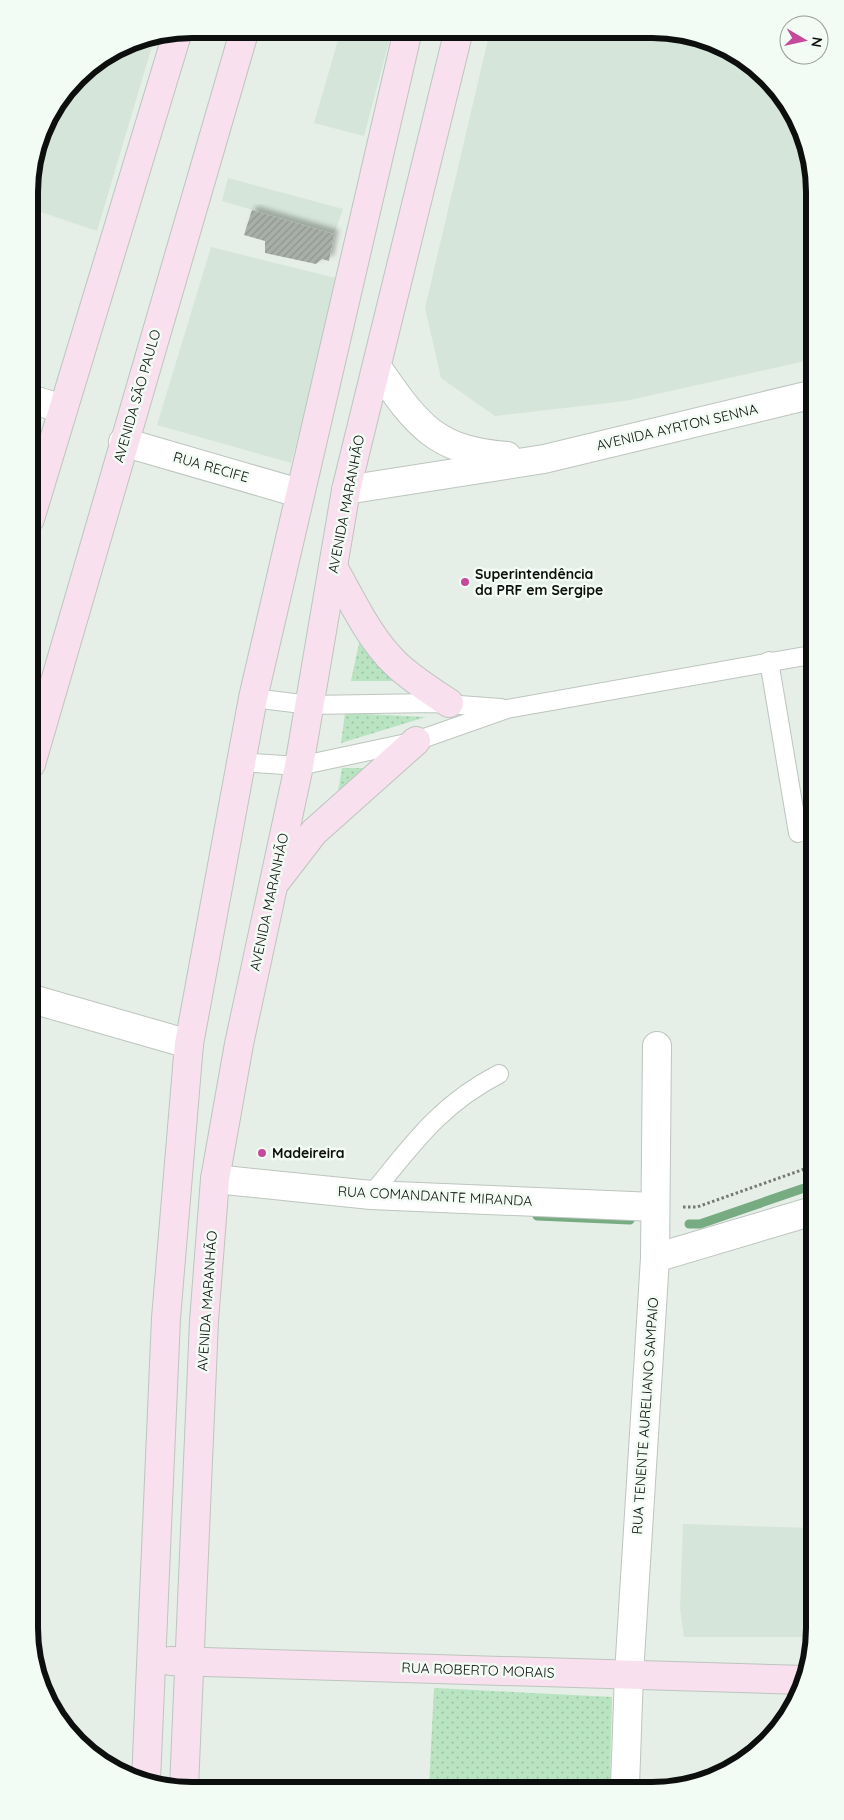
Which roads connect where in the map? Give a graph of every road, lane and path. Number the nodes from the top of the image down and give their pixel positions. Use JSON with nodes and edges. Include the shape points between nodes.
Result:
{"nodes":[{"id":1,"x":242,"y":38,"type":"edge"},
{"id":2,"x":406,"y":38,"type":"edge"},
{"id":3,"x":457,"y":38,"type":"edge"},
{"id":4,"x":176,"y":39,"type":"edge"},
{"id":5,"x":377,"y":367,"type":"junction"},
{"id":6,"x":806,"y":396,"type":"edge"},
{"id":7,"x":38,"y":402,"type":"edge"},
{"id":8,"x":63,"y":409,"type":"junction"},
{"id":9,"x":123,"y":442,"type":"junction"},
{"id":10,"x":544,"y":459,"type":"junction"},
{"id":11,"x":346,"y":490,"type":"junction"},
{"id":12,"x":38,"y":492,"type":"edge"},
{"id":13,"x":299,"y":493,"type":"junction"},
{"id":14,"x":333,"y":567,"type":"junction"},
{"id":15,"x":806,"y":655,"type":"edge"},
{"id":16,"x":769,"y":661,"type":"junction"},
{"id":17,"x":253,"y":698,"type":"junction"},
{"id":18,"x":449,"y":704,"type":"junction"},
{"id":19,"x":310,"y":705,"type":"junction"},
{"id":20,"x":507,"y":709,"type":"junction"},
{"id":21,"x":38,"y":740,"type":"edge"},
{"id":22,"x":416,"y":741,"type":"junction"},
{"id":23,"x":240,"y":762,"type":"junction"},
{"id":24,"x":299,"y":766,"type":"junction"},
{"id":25,"x":798,"y":833,"type":"dead end"},
{"id":26,"x":270,"y":890,"type":"junction"},
{"id":27,"x":38,"y":1000,"type":"edge"},
{"id":28,"x":189,"y":1044,"type":"junction"},
{"id":29,"x":657,"y":1046,"type":"dead end"},
{"id":30,"x":498,"y":1074,"type":"dead end"},
{"id":31,"x":806,"y":1168,"type":"edge"},
{"id":32,"x":215,"y":1179,"type":"junction"},
{"id":33,"x":371,"y":1195,"type":"junction"},
{"id":34,"x":655,"y":1207,"type":"junction"},
{"id":35,"x":806,"y":1213,"type":"edge"},
{"id":36,"x":655,"y":1258,"type":"junction"},
{"id":37,"x":151,"y":1660,"type":"junction"},
{"id":38,"x":188,"y":1661,"type":"junction"},
{"id":39,"x":629,"y":1674,"type":"junction"},
{"id":40,"x":798,"y":1680,"type":"edge"},
{"id":41,"x":146,"y":1775,"type":"edge"},
{"id":42,"x":184,"y":1782,"type":"edge"},
{"id":43,"x":625,"y":1782,"type":"edge"}],
"edges":[{"from":1,"to":9,"type":"main road","name":"AVENIDA SÃO PAULO"},
{"from":2,"to":13,"type":"main road"},
{"from":3,"to":5,"type":"main road","name":"AVENIDA MARANHÃO"},
{"from":4,"to":8,"type":"main road"},
{"from":5,"to":10,"type":"street","name":"AVENIDA AYRTON SENNA","via":[[404,405],[435,437],[452,446],[487,455]]},
{"from":5,"to":11,"type":"main road","name":"AVENIDA MARANHÃO"},
{"from":6,"to":10,"type":"street","name":"AVENIDA AYRTON SENNA"},
{"from":7,"to":8,"type":"street"},
{"from":8,"to":12,"type":"main road"},
{"from":9,"to":13,"type":"street","name":"RUA RECIFE"},
{"from":9,"to":21,"type":"main road","name":"AVENIDA SÃO PAULO"},
{"from":10,"to":11,"type":"street","name":"AVENIDA AYRTON SENNA"},
{"from":11,"to":14,"type":"main road","name":"AVENIDA MARANHÃO"},
{"from":13,"to":17,"type":"main road"},
{"from":14,"to":18,"type":"main road","via":[[372,636],[386,653],[409,676]]},
{"from":14,"to":19,"type":"main road","name":"AVENIDA MARANHÃO"},
{"from":15,"to":16,"type":"lane"},
{"from":16,"to":20,"type":"lane"},
{"from":16,"to":25,"type":"lane"},
{"from":17,"to":19,"type":"lane"},
{"from":17,"to":23,"type":"main road"},
{"from":18,"to":19,"type":"lane"},
{"from":18,"to":20,"type":"lane"},
{"from":19,"to":24,"type":"main road","name":"AVENIDA MARANHÃO"},
{"from":20,"to":22,"type":"lane"},
{"from":22,"to":24,"type":"lane"},
{"from":22,"to":26,"type":"main road","via":[[314,832]]},
{"from":23,"to":24,"type":"lane"},
{"from":23,"to":28,"type":"main road"},
{"from":24,"to":26,"type":"main road","name":"AVENIDA MARANHÃO"},
{"from":26,"to":32,"type":"main road","name":"AVENIDA MARANHÃO"},
{"from":27,"to":28,"type":"street"},
{"from":28,"to":37,"type":"main road","via":[[166,1318]]},
{"from":29,"to":34,"type":"street","name":"RUA TENENTE AURELIANO SAMPAIO"},
{"from":30,"to":33,"type":"lane","via":[[441,1112]]},
{"from":31,"to":34,"type":"path","via":[[697,1207]]},
{"from":32,"to":33,"type":"street","name":"RUA COMANDANTE MIRANDA"},
{"from":32,"to":38,"type":"main road","name":"AVENIDA MARANHÃO","via":[[204,1321]]},
{"from":33,"to":34,"type":"street","name":"RUA COMANDANTE MIRANDA"},
{"from":34,"to":36,"type":"street","name":"RUA TENENTE AURELIANO SAMPAIO"},
{"from":35,"to":36,"type":"street"},
{"from":36,"to":39,"type":"street","name":"RUA TENENTE AURELIANO SAMPAIO"},
{"from":37,"to":38,"type":"main road","name":"RUA ROBERTO MORAIS"},
{"from":37,"to":41,"type":"main road"},
{"from":38,"to":39,"type":"main road","name":"RUA ROBERTO MORAIS"},
{"from":38,"to":42,"type":"main road","name":"AVENIDA MARANHÃO"},
{"from":39,"to":40,"type":"main road","name":"RUA ROBERTO MORAIS"},
{"from":39,"to":43,"type":"street","name":"RUA TENENTE AURELIANO SAMPAIO"}]}
